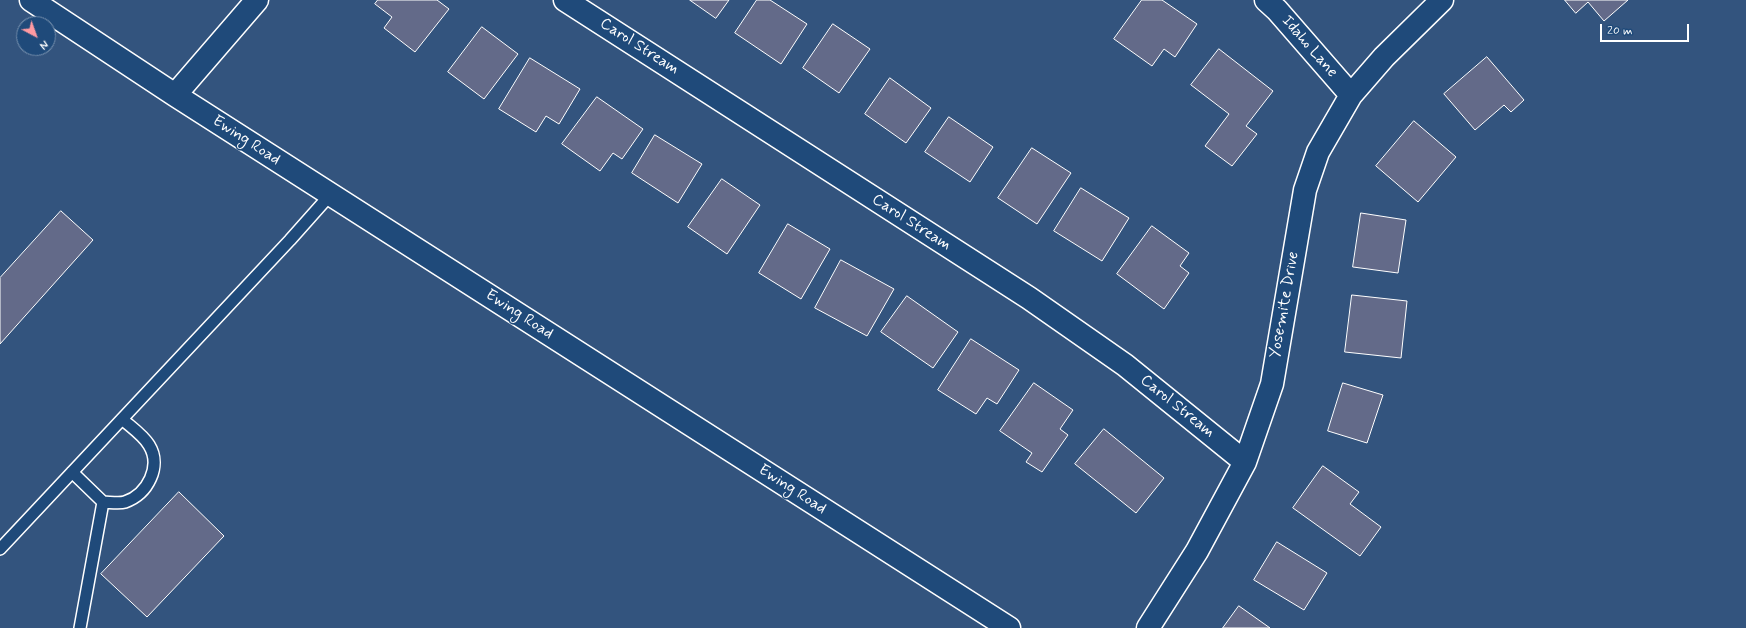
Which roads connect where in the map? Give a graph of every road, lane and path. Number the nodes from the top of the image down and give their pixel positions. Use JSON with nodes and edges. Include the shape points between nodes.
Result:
{"nodes":[{"id":1,"x":31,"y":0,"type":"edge"},
{"id":2,"x":257,"y":0,"type":"edge"},
{"id":3,"x":565,"y":0,"type":"edge"},
{"id":4,"x":1266,"y":0,"type":"edge"},
{"id":5,"x":1442,"y":0,"type":"edge"},
{"id":6,"x":175,"y":95,"type":"junction"},
{"id":7,"x":1351,"y":95,"type":"junction"},
{"id":8,"x":330,"y":195,"type":"junction"},
{"id":9,"x":122,"y":419,"type":"junction"},
{"id":10,"x":1245,"y":462,"type":"junction"},
{"id":11,"x":72,"y":472,"type":"junction"},
{"id":12,"x":103,"y":502,"type":"junction"},
{"id":13,"x":0,"y":549,"type":"edge"},
{"id":14,"x":80,"y":628,"type":"edge"},
{"id":15,"x":1009,"y":628,"type":"edge"},
{"id":16,"x":1148,"y":628,"type":"edge"}],
"edges":[{"from":1,"to":6,"type":"street","name":"Ewing Road"},
{"from":2,"to":6,"type":"street"},
{"from":3,"to":10,"type":"street","name":"Carol Stream","via":[[1029,298],[1125,365]]},
{"from":4,"to":7,"type":"street","name":"Idaho Lane"},
{"from":5,"to":7,"type":"street","name":"Yosemite Drive","via":[[1384,57]]},
{"from":6,"to":8,"type":"street","name":"Ewing Road"},
{"from":7,"to":10,"type":"street","name":"Yosemite Drive","via":[[1318,152],[1305,190],[1272,384]]},
{"from":8,"to":9,"type":"lane"},
{"from":8,"to":15,"type":"street","name":"Ewing Road"},
{"from":9,"to":11,"type":"lane"},
{"from":9,"to":12,"type":"lane","via":[[148,444],[155,459],[152,477],[139,493],[124,502]]},
{"from":10,"to":16,"type":"street","name":"Yosemite Drive","via":[[1198,551]]},
{"from":11,"to":12,"type":"lane"},
{"from":11,"to":13,"type":"lane"},
{"from":12,"to":14,"type":"lane"}]}
